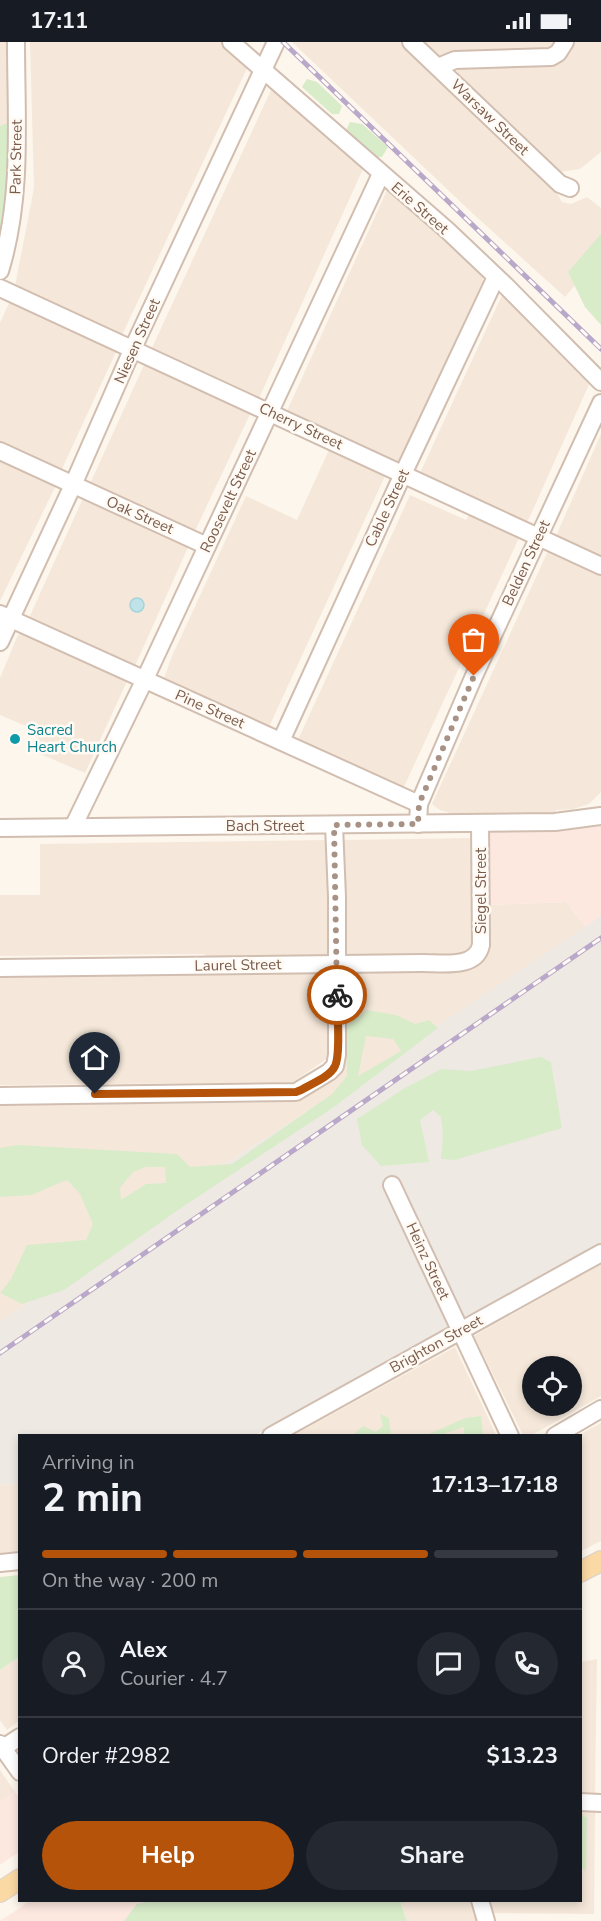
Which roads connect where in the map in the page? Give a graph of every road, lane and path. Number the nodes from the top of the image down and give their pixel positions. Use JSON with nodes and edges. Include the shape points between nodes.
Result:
{"nodes":[{"id":1,"x":16,"y":42,"type":"edge"},
{"id":2,"x":231,"y":42,"type":"edge"},
{"id":3,"x":276,"y":42,"type":"edge"},
{"id":4,"x":411,"y":42,"type":"edge"},
{"id":5,"x":564,"y":45,"type":"edge"},
{"id":6,"x":438,"y":67,"type":"junction"},
{"id":7,"x":263,"y":69,"type":"junction"},
{"id":8,"x":381,"y":174,"type":"junction"},
{"id":9,"x":570,"y":188,"type":"dead end"},
{"id":10,"x":0,"y":271,"type":"edge"},
{"id":11,"x":496,"y":277,"type":"junction"},
{"id":12,"x":0,"y":288,"type":"edge"},
{"id":13,"x":133,"y":348,"type":"junction"},
{"id":14,"x":601,"y":382,"type":"edge"},
{"id":15,"x":601,"y":403,"type":"edge"},
{"id":16,"x":270,"y":412,"type":"junction"},
{"id":17,"x":0,"y":450,"type":"edge"},
{"id":18,"x":403,"y":474,"type":"junction"},
{"id":19,"x":74,"y":485,"type":"junction"},
{"id":20,"x":539,"y":536,"type":"junction"},
{"id":21,"x":207,"y":546,"type":"junction"},
{"id":22,"x":601,"y":566,"type":"edge"},
{"id":23,"x":6,"y":616,"type":"edge"},
{"id":24,"x":0,"y":642,"type":"edge"},
{"id":25,"x":145,"y":679,"type":"junction"},
{"id":26,"x":281,"y":741,"type":"junction"},
{"id":27,"x":419,"y":804,"type":"junction"},
{"id":28,"x":601,"y":816,"type":"edge"},
{"id":29,"x":418,"y":824,"type":"junction"},
{"id":30,"x":480,"y":824,"type":"junction"},
{"id":31,"x":334,"y":825,"type":"junction"},
{"id":32,"x":73,"y":827,"type":"junction"},
{"id":33,"x":0,"y":828,"type":"edge"},
{"id":34,"x":476,"y":957,"type":"joint"},
{"id":35,"x":337,"y":964,"type":"junction"},
{"id":36,"x":0,"y":968,"type":"edge"},
{"id":37,"x":0,"y":1096,"type":"edge"},
{"id":38,"x":392,"y":1185,"type":"dead end"},
{"id":39,"x":601,"y":1252,"type":"edge"},
{"id":40,"x":460,"y":1331,"type":"junction"},
{"id":41,"x":601,"y":1409,"type":"edge"},
{"id":42,"x":275,"y":1434,"type":"edge"},
{"id":43,"x":509,"y":1434,"type":"edge"},
{"id":44,"x":558,"y":1434,"type":"edge"},
{"id":45,"x":18,"y":1561,"type":"edge"},
{"id":46,"x":601,"y":1562,"type":"edge"},
{"id":47,"x":0,"y":1563,"type":"edge"},
{"id":48,"x":582,"y":1571,"type":"edge"},
{"id":49,"x":18,"y":1738,"type":"edge"},
{"id":50,"x":1,"y":1746,"type":"edge"},
{"id":51,"x":18,"y":1769,"type":"edge"},
{"id":52,"x":582,"y":1802,"type":"edge"},
{"id":53,"x":601,"y":1803,"type":"edge"},
{"id":54,"x":18,"y":1880,"type":"edge"},
{"id":55,"x":0,"y":1892,"type":"edge"},
{"id":56,"x":481,"y":1902,"type":"edge"},
{"id":57,"x":486,"y":1921,"type":"edge"}],
"edges":[{"from":1,"to":10,"type":"street","name":"Park Street","via":[[17,189]]},
{"from":2,"to":7,"type":"street","name":"Erie Street"},
{"from":3,"to":7,"type":"street","name":"Niesen Street"},
{"from":4,"to":6,"type":"street","name":"Warsaw Street"},
{"from":5,"to":6,"type":"street","via":[[551,57],[455,60]]},
{"from":6,"to":9,"type":"street","name":"Warsaw Street","via":[[560,184]]},
{"from":7,"to":8,"type":"street","name":"Erie Street"},
{"from":7,"to":13,"type":"street","name":"Niesen Street"},
{"from":8,"to":11,"type":"street","name":"Erie Street"},
{"from":8,"to":16,"type":"street","name":"Roosevelt Street"},
{"from":11,"to":14,"type":"street","name":"Erie Street"},
{"from":11,"to":18,"type":"street","name":"Cable Street"},
{"from":12,"to":13,"type":"street","name":"Cherry Street"},
{"from":13,"to":16,"type":"street","name":"Cherry Street"},
{"from":13,"to":19,"type":"street","name":"Niesen Street"},
{"from":15,"to":20,"type":"street","name":"Belden Street"},
{"from":16,"to":18,"type":"street","name":"Cherry Street"},
{"from":16,"to":21,"type":"street","name":"Roosevelt Street"},
{"from":17,"to":19,"type":"street","name":"Oak Street"},
{"from":18,"to":20,"type":"street","name":"Cherry Street"},
{"from":18,"to":26,"type":"street","name":"Cable Street"},
{"from":19,"to":21,"type":"street","name":"Oak Street"},
{"from":19,"to":23,"type":"street","name":"Niesen Street"},
{"from":20,"to":22,"type":"street","name":"Cherry Street"},
{"from":20,"to":27,"type":"street","name":"Belden Street"},
{"from":21,"to":25,"type":"street","name":"Roosevelt Street"},
{"from":23,"to":24,"type":"street","name":"Niesen Street"},
{"from":23,"to":25,"type":"street","name":"Pine Street"},
{"from":25,"to":26,"type":"street","name":"Pine Street"},
{"from":25,"to":32,"type":"street","name":"Roosevelt Street"},
{"from":26,"to":27,"type":"street","name":"Pine Street"},
{"from":27,"to":29,"type":"street","name":"Belden Street"},
{"from":28,"to":30,"type":"street","name":"Bach Street","via":[[566,822]]},
{"from":29,"to":30,"type":"street","name":"Bach Street"},
{"from":29,"to":31,"type":"street","name":"Bach Street"},
{"from":30,"to":34,"type":"street","name":"Siegel Street","via":[[481,945]]},
{"from":31,"to":32,"type":"street","name":"Bach Street"},
{"from":31,"to":35,"type":"street"},
{"from":32,"to":33,"type":"street","name":"Bach Street"},
{"from":34,"to":35,"type":"street","name":"Laurel Street","via":[[461,962]]},
{"from":35,"to":36,"type":"street","name":"Laurel Street"},
{"from":35,"to":37,"type":"street","via":[[335,1066],[296,1092]]},
{"from":38,"to":40,"type":"street","name":"Heinz Street"},
{"from":39,"to":40,"type":"street","name":"Brighton Street"},
{"from":40,"to":42,"type":"street","name":"Brighton Street"},
{"from":40,"to":43,"type":"street","name":"Heinz Street"},
{"from":41,"to":44,"type":"street"},
{"from":45,"to":47,"type":"street"},
{"from":46,"to":48,"type":"main road"},
{"from":49,"to":50,"type":"street"},
{"from":50,"to":51,"type":"street"},
{"from":52,"to":53,"type":"street"},
{"from":54,"to":55,"type":"main road"},
{"from":56,"to":57,"type":"street"}]}
